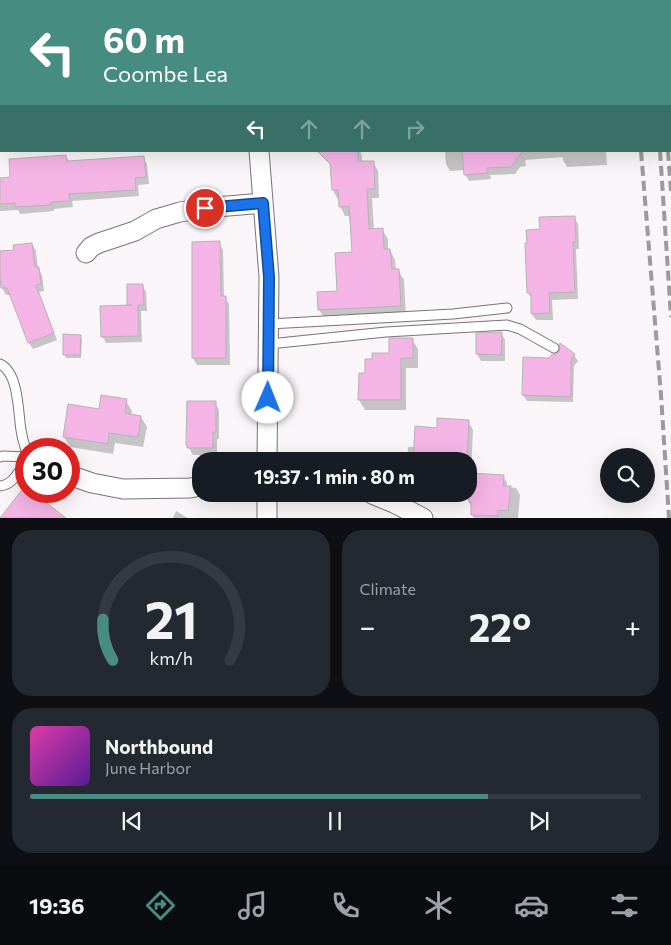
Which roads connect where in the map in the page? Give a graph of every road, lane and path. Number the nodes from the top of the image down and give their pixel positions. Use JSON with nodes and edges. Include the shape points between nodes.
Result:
{"nodes":[{"id":1,"x":259,"y":152,"type":"edge"},
{"id":2,"x":263,"y":203,"type":"junction"},
{"id":3,"x":86,"y":253,"type":"dead end"},
{"id":4,"x":507,"y":308,"type":"dead end"},
{"id":5,"x":268,"y":324,"type":"junction"},
{"id":6,"x":268,"y":344,"type":"junction"},
{"id":7,"x":554,"y":348,"type":"dead end"},
{"id":8,"x":0,"y":364,"type":"edge"},
{"id":9,"x":22,"y":438,"type":"edge"},
{"id":10,"x":267,"y":452,"type":"edge"},
{"id":11,"x":0,"y":457,"type":"edge"},
{"id":12,"x":15,"y":458,"type":"edge"},
{"id":13,"x":15,"y":478,"type":"edge"},
{"id":14,"x":80,"y":479,"type":"edge"},
{"id":15,"x":0,"y":486,"type":"edge"},
{"id":16,"x":192,"y":488,"type":"edge"},
{"id":17,"x":267,"y":502,"type":"edge"},
{"id":18,"x":394,"y":502,"type":"edge"},
{"id":19,"x":267,"y":518,"type":"edge"},
{"id":20,"x":423,"y":518,"type":"edge"}],
"edges":[{"from":1,"to":2,"type":"street"},
{"from":2,"to":3,"type":"street","via":[[180,212],[99,243]]},
{"from":2,"to":5,"type":"street","via":[[269,277]]},
{"from":4,"to":5,"type":"lane"},
{"from":5,"to":6,"type":"street"},
{"from":6,"to":7,"type":"lane","via":[[386,332],[507,325]]},
{"from":6,"to":10,"type":"street"},
{"from":8,"to":9,"type":"lane","via":[[13,377]]},
{"from":11,"to":12,"type":"lane"},
{"from":13,"to":15,"type":"lane"},
{"from":14,"to":16,"type":"street","via":[[123,489]]},
{"from":17,"to":19,"type":"street"},
{"from":18,"to":20,"type":"street"}]}
